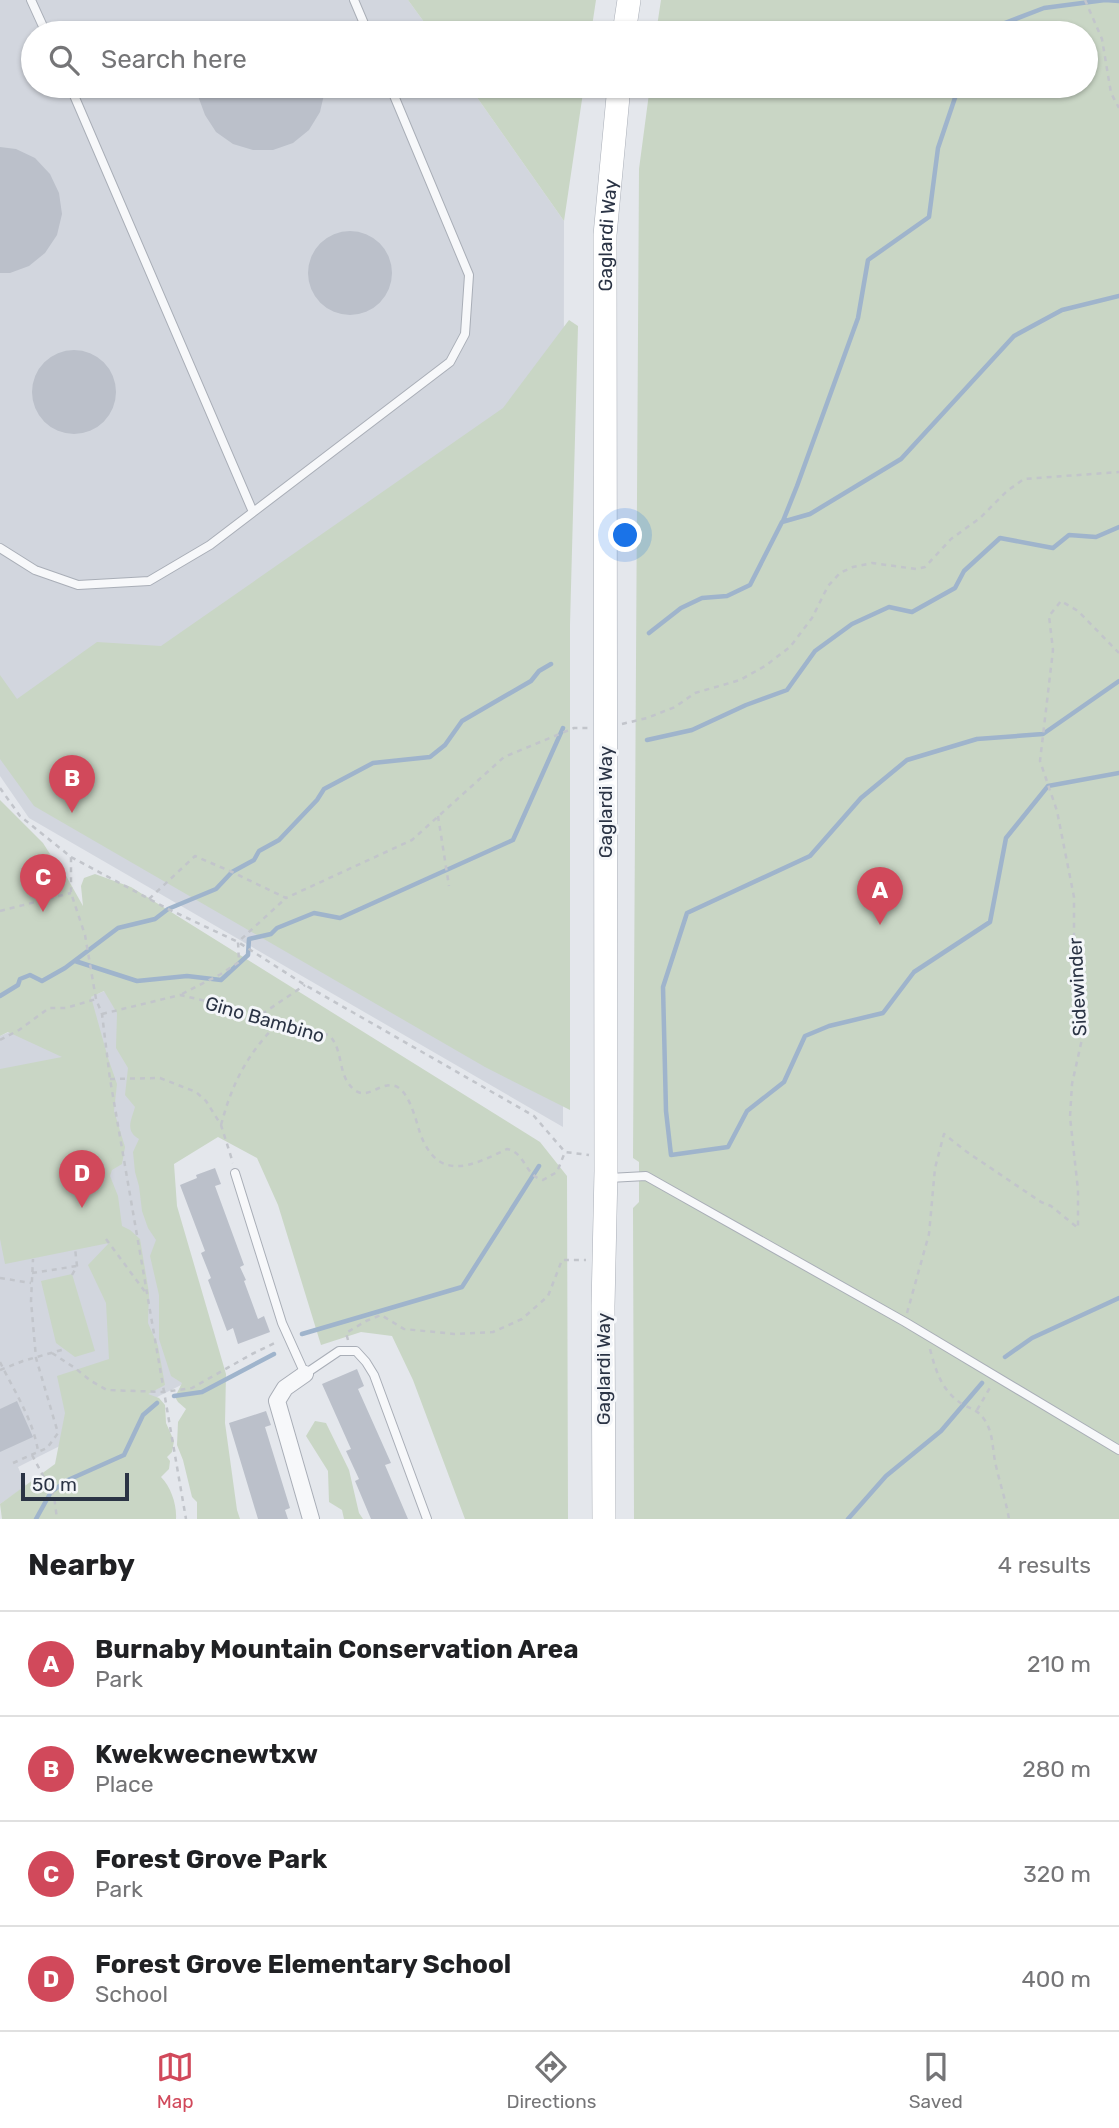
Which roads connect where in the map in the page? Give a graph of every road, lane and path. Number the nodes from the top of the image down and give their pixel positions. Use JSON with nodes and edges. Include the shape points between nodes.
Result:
{"nodes":[{"id":1,"x":31,"y":0,"type":"edge"},
{"id":2,"x":354,"y":0,"type":"edge"},
{"id":3,"x":629,"y":0,"type":"edge"},
{"id":4,"x":1085,"y":0,"type":"edge"},
{"id":5,"x":41,"y":21,"type":"edge"},
{"id":6,"x":363,"y":21,"type":"edge"},
{"id":7,"x":626,"y":21,"type":"edge"},
{"id":8,"x":1095,"y":21,"type":"edge"},
{"id":9,"x":1098,"y":29,"type":"edge"},
{"id":10,"x":75,"y":98,"type":"edge"},
{"id":11,"x":395,"y":98,"type":"edge"},
{"id":12,"x":618,"y":98,"type":"edge"},
{"id":13,"x":1119,"y":108,"type":"edge"},
{"id":14,"x":1119,"y":472,"type":"edge"},
{"id":15,"x":253,"y":512,"type":"junction"},
{"id":16,"x":0,"y":548,"type":"edge"},
{"id":17,"x":1119,"y":653,"type":"edge"},
{"id":18,"x":606,"y":728,"type":"junction"},
{"id":19,"x":0,"y":788,"type":"edge"},
{"id":20,"x":438,"y":816,"type":"junction"},
{"id":21,"x":71,"y":857,"type":"junction"},
{"id":22,"x":449,"y":886,"type":"dead end"},
{"id":23,"x":71,"y":893,"type":"junction"},
{"id":24,"x":286,"y":898,"type":"junction"},
{"id":25,"x":149,"y":899,"type":"junction"},
{"id":26,"x":0,"y":911,"type":"edge"},
{"id":27,"x":238,"y":942,"type":"junction"},
{"id":28,"x":305,"y":985,"type":"junction"},
{"id":29,"x":180,"y":995,"type":"junction"},
{"id":30,"x":96,"y":999,"type":"junction"},
{"id":31,"x":102,"y":1014,"type":"junction"},
{"id":32,"x":262,"y":1014,"type":"junction"},
{"id":33,"x":276,"y":1025,"type":"junction"},
{"id":34,"x":0,"y":1040,"type":"edge"},
{"id":35,"x":110,"y":1079,"type":"junction"},
{"id":36,"x":220,"y":1125,"type":"junction"},
{"id":37,"x":565,"y":1152,"type":"junction"},
{"id":38,"x":233,"y":1163,"type":"dead end"},
{"id":39,"x":606,"y":1167,"type":"junction"},
{"id":40,"x":235,"y":1173,"type":"dead end"},
{"id":41,"x":106,"y":1239,"type":"dead end"},
{"id":42,"x":75,"y":1248,"type":"dead end"},
{"id":43,"x":33,"y":1259,"type":"dead end"},
{"id":44,"x":604,"y":1260,"type":"junction"},
{"id":45,"x":77,"y":1266,"type":"junction"},
{"id":46,"x":32,"y":1273,"type":"junction"},
{"id":47,"x":72,"y":1275,"type":"dead end"},
{"id":48,"x":0,"y":1278,"type":"edge"},
{"id":49,"x":32,"y":1283,"type":"junction"},
{"id":50,"x":147,"y":1293,"type":"junction"},
{"id":51,"x":905,"y":1322,"type":"junction"},
{"id":52,"x":926,"y":1336,"type":"junction"},
{"id":53,"x":288,"y":1337,"type":"junction"},
{"id":54,"x":65,"y":1349,"type":"dead end"},
{"id":55,"x":351,"y":1351,"type":"junction"},
{"id":56,"x":52,"y":1353,"type":"junction"},
{"id":57,"x":36,"y":1358,"type":"junction"},
{"id":58,"x":0,"y":1362,"type":"edge"},
{"id":59,"x":2,"y":1370,"type":"edge"},
{"id":60,"x":305,"y":1374,"type":"junction"},
{"id":61,"x":995,"y":1377,"type":"junction"},
{"id":62,"x":164,"y":1392,"type":"junction"},
{"id":63,"x":977,"y":1410,"type":"junction"},
{"id":64,"x":1119,"y":1450,"type":"edge"},
{"id":65,"x":38,"y":1452,"type":"junction"},
{"id":66,"x":32,"y":1455,"type":"junction"},
{"id":67,"x":13,"y":1463,"type":"dead end"},
{"id":68,"x":57,"y":1519,"type":"edge"},
{"id":69,"x":186,"y":1519,"type":"edge"},
{"id":70,"x":311,"y":1519,"type":"edge"},
{"id":71,"x":427,"y":1519,"type":"edge"},
{"id":72,"x":604,"y":1519,"type":"edge"},
{"id":73,"x":1009,"y":1519,"type":"edge"}],
"edges":[{"from":1,"to":5,"type":"lane"},
{"from":2,"to":6,"type":"lane"},
{"from":3,"to":7,"type":"main road"},
{"from":4,"to":8,"type":"path"},
{"from":9,"to":13,"type":"path","via":[[1111,93]]},
{"from":10,"to":15,"type":"lane"},
{"from":11,"to":15,"type":"lane","via":[[469,275],[465,334],[450,362]]},
{"from":12,"to":18,"type":"main road","name":"Gaglardi Way","via":[[604,235]]},
{"from":14,"to":18,"type":"path","via":[[1024,479],[951,539],[925,567],[872,563],[840,573],[790,647],[765,666],[740,680],[695,693],[647,718]]},
{"from":15,"to":16,"type":"lane","via":[[149,581],[78,585],[35,570]]},
{"from":17,"to":51,"type":"path","name":"Sidewinder","via":[[1078,611],[1060,601],[1049,616],[1053,650],[1040,761],[1057,811],[1074,897],[1074,975],[1082,1039],[1070,1117],[1078,1228],[944,1134],[935,1168],[929,1234]]},
{"from":18,"to":20,"type":"path","via":[[574,728],[504,757]]},
{"from":18,"to":39,"type":"main road","name":"Gaglardi Way"},
{"from":19,"to":21,"type":"path","via":[[20,816]]},
{"from":20,"to":22,"type":"path"},
{"from":20,"to":24,"type":"path","via":[[412,840]]},
{"from":21,"to":23,"type":"path"},
{"from":21,"to":25,"type":"path"},
{"from":23,"to":26,"type":"path"},
{"from":23,"to":30,"type":"path","via":[[85,935]]},
{"from":24,"to":25,"type":"path","via":[[195,856]]},
{"from":24,"to":27,"type":"path"},
{"from":25,"to":27,"type":"path"},
{"from":27,"to":28,"type":"path"},
{"from":27,"to":29,"type":"path","via":[[239,962]]},
{"from":28,"to":32,"type":"path"},
{"from":28,"to":37,"type":"path","via":[[534,1116]]},
{"from":29,"to":31,"type":"path","name":"Gino Bambino"},
{"from":29,"to":32,"type":"path","name":"Gino Bambino"},
{"from":30,"to":31,"type":"path"},
{"from":30,"to":34,"type":"path","via":[[49,1008]]},
{"from":31,"to":35,"type":"path"},
{"from":32,"to":33,"type":"path","name":"Gino Bambino"},
{"from":33,"to":36,"type":"path","via":[[232,1086]]},
{"from":33,"to":37,"type":"path","name":"Gino Bambino","via":[[329,1035],[338,1048],[347,1084],[359,1093],[384,1085],[402,1090],[423,1142],[436,1159],[453,1167],[471,1166],[514,1150],[528,1171],[543,1180],[557,1172]]},
{"from":35,"to":36,"type":"path","via":[[160,1078],[196,1092]]},
{"from":35,"to":50,"type":"path"},
{"from":36,"to":38,"type":"path"},
{"from":37,"to":39,"type":"path"},
{"from":39,"to":44,"type":"main road","name":"Gaglardi Way"},
{"from":39,"to":51,"type":"lane","via":[[646,1176]]},
{"from":40,"to":53,"type":"lane"},
{"from":41,"to":50,"type":"path"},
{"from":42,"to":45,"type":"path"},
{"from":43,"to":46,"type":"path"},
{"from":44,"to":55,"type":"path","via":[[562,1260],[548,1296],[522,1319],[493,1332],[404,1329],[382,1315],[346,1333]]},
{"from":44,"to":72,"type":"main road","name":"Gaglardi Way"},
{"from":45,"to":46,"type":"path"},
{"from":45,"to":47,"type":"path"},
{"from":46,"to":49,"type":"path"},
{"from":48,"to":49,"type":"path"},
{"from":49,"to":57,"type":"path"},
{"from":50,"to":62,"type":"path"},
{"from":51,"to":52,"type":"lane"},
{"from":52,"to":61,"type":"lane"},
{"from":52,"to":63,"type":"path","via":[[945,1390]]},
{"from":53,"to":60,"type":"lane"},
{"from":53,"to":62,"type":"path","via":[[192,1388]]},
{"from":54,"to":56,"type":"path"},
{"from":55,"to":60,"type":"lane","via":[[339,1351]]},
{"from":55,"to":71,"type":"lane","via":[[356,1351],[374,1375]]},
{"from":56,"to":57,"type":"path"},
{"from":56,"to":62,"type":"path","via":[[107,1390]]},
{"from":57,"to":59,"type":"path"},
{"from":57,"to":65,"type":"path","via":[[58,1433]]},
{"from":58,"to":59,"type":"path"},
{"from":59,"to":65,"type":"path","via":[[23,1406]]},
{"from":60,"to":70,"type":"street","via":[[285,1388],[277,1401]]},
{"from":61,"to":63,"type":"path"},
{"from":61,"to":64,"type":"lane"},
{"from":62,"to":69,"type":"path"},
{"from":63,"to":73,"type":"path","via":[[992,1434]]},
{"from":65,"to":66,"type":"path"},
{"from":66,"to":67,"type":"path"},
{"from":66,"to":68,"type":"path","via":[[54,1496]]}]}
